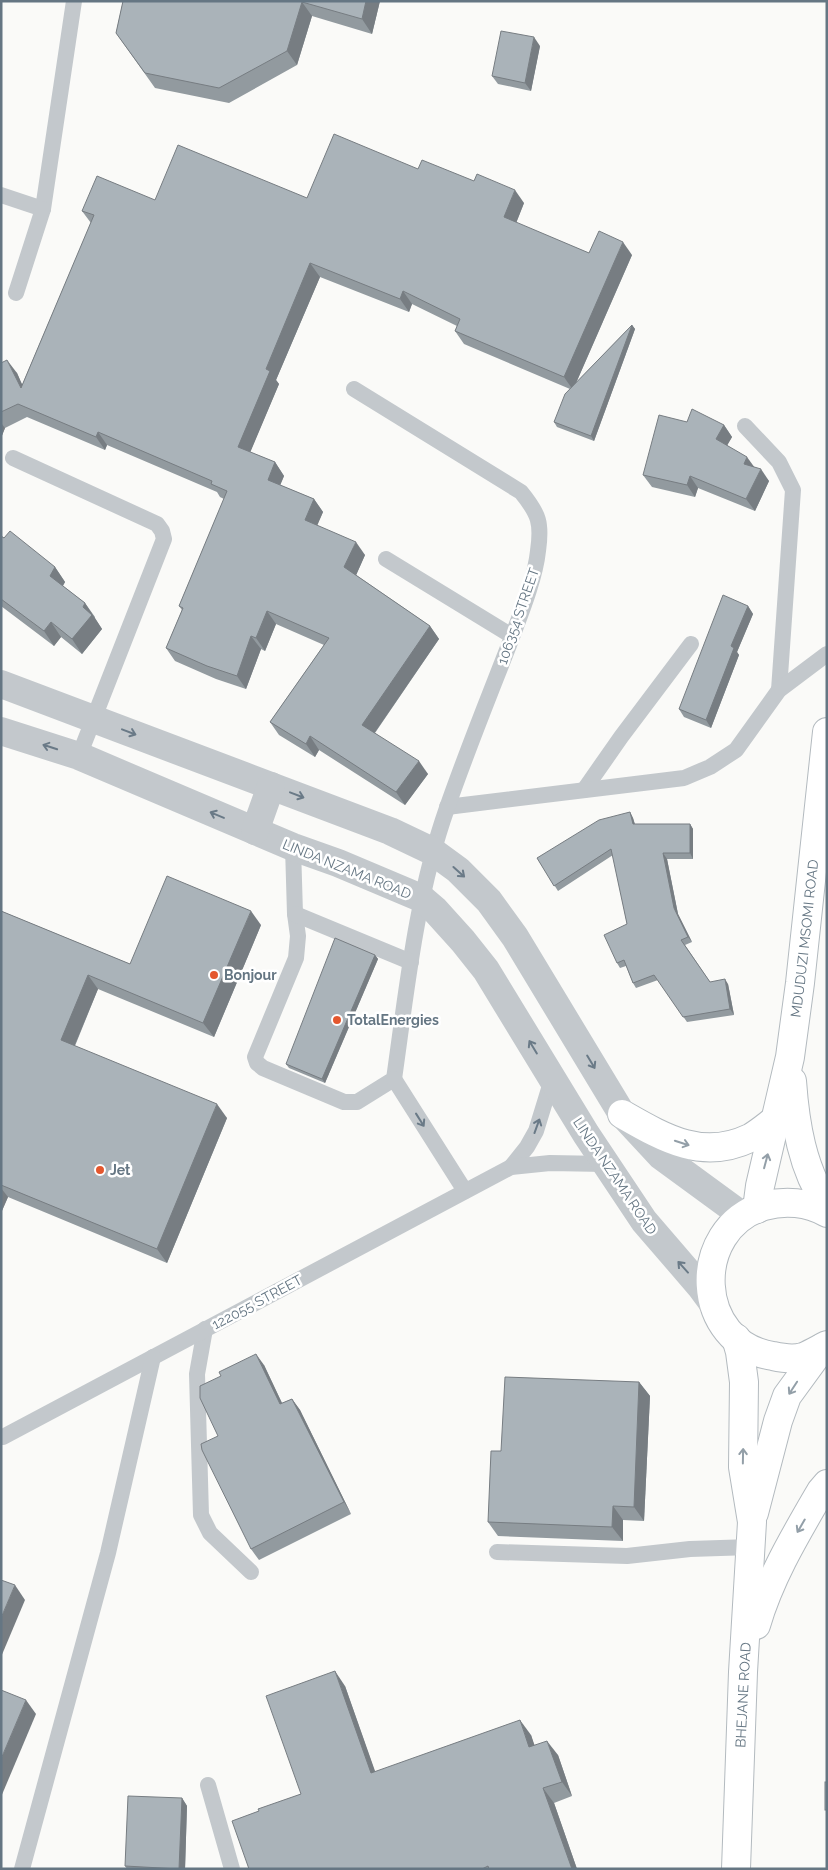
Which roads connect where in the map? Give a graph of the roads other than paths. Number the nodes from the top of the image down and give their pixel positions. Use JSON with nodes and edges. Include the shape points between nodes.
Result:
{"nodes":[{"id":1,"x":74,"y":1,"type":"edge"},
{"id":2,"x":1,"y":195,"type":"edge"},
{"id":3,"x":43,"y":209,"type":"junction"},
{"id":4,"x":16,"y":293,"type":"dead end"},
{"id":5,"x":354,"y":389,"type":"dead end"},
{"id":6,"x":745,"y":426,"type":"dead end"},
{"id":7,"x":14,"y":458,"type":"dead end"},
{"id":8,"x":386,"y":559,"type":"dead end"},
{"id":9,"x":512,"y":636,"type":"junction"},
{"id":10,"x":691,"y":644,"type":"dead end"},
{"id":11,"x":827,"y":654,"type":"edge"},
{"id":12,"x":1,"y":684,"type":"edge"},
{"id":13,"x":779,"y":690,"type":"junction"},
{"id":14,"x":94,"y":719,"type":"junction"},
{"id":15,"x":1,"y":731,"type":"edge"},
{"id":16,"x":827,"y":732,"type":"edge"},
{"id":17,"x":79,"y":756,"type":"junction"},
{"id":18,"x":271,"y":786,"type":"junction"},
{"id":19,"x":584,"y":790,"type":"junction"},
{"id":20,"x":447,"y":807,"type":"junction"},
{"id":21,"x":255,"y":831,"type":"junction"},
{"id":22,"x":294,"y":847,"type":"junction"},
{"id":23,"x":432,"y":851,"type":"junction"},
{"id":24,"x":819,"y":879,"type":"edge"},
{"id":25,"x":420,"y":898,"type":"junction"},
{"id":26,"x":295,"y":914,"type":"junction"},
{"id":27,"x":411,"y":962,"type":"junction"},
{"id":28,"x":552,"y":998,"type":"junction"},
{"id":29,"x":516,"y":1018,"type":"junction"},
{"id":30,"x":790,"y":1057,"type":"junction"},
{"id":31,"x":394,"y":1079,"type":"junction"},
{"id":32,"x":552,"y":1079,"type":"junction"},
{"id":33,"x":622,"y":1114,"type":"junction"},
{"id":34,"x":776,"y":1120,"type":"junction"},
{"id":35,"x":606,"y":1164,"type":"junction"},
{"id":36,"x":511,"y":1167,"type":"junction"},
{"id":37,"x":465,"y":1191,"type":"junction"},
{"id":38,"x":827,"y":1205,"type":"edge"},
{"id":39,"x":750,"y":1213,"type":"junction"},
{"id":40,"x":827,"y":1213,"type":"edge"},
{"id":41,"x":714,"y":1305,"type":"junction"},
{"id":42,"x":205,"y":1329,"type":"junction"},
{"id":43,"x":736,"y":1338,"type":"junction"},
{"id":44,"x":824,"y":1347,"type":"edge"},
{"id":45,"x":153,"y":1357,"type":"junction"},
{"id":46,"x":3,"y":1436,"type":"dead end"},
{"id":47,"x":827,"y":1484,"type":"edge"},
{"id":48,"x":751,"y":1535,"type":"junction"},
{"id":49,"x":497,"y":1552,"type":"dead end"},
{"id":50,"x":251,"y":1572,"type":"edge"},
{"id":51,"x":743,"y":1672,"type":"junction"},
{"id":52,"x":208,"y":1785,"type":"dead end"},
{"id":53,"x":22,"y":1869,"type":"edge"},
{"id":54,"x":232,"y":1869,"type":"edge"},
{"id":55,"x":736,"y":1869,"type":"edge"}],
"edges":[{"from":1,"to":3,"type":"lane"},
{"from":2,"to":3,"type":"lane"},
{"from":3,"to":4,"type":"lane"},
{"from":5,"to":9,"type":"lane","name":"106354 STREET","via":[[521,492],[535,509],[539,521],[538,552]]},
{"from":6,"to":13,"type":"lane","via":[[779,462],[792,490]]},
{"from":7,"to":14,"type":"lane","via":[[156,524],[162,531],[164,539]]},
{"from":8,"to":9,"type":"lane"},
{"from":9,"to":20,"type":"lane","name":"106354 STREET"},
{"from":10,"to":19,"type":"lane"},
{"from":11,"to":13,"type":"lane"},
{"from":12,"to":14,"type":"street"},
{"from":13,"to":19,"type":"lane","via":[[736,750],[710,767],[684,778]]},
{"from":14,"to":17,"type":"lane"},
{"from":14,"to":18,"type":"street","one_way":true},
{"from":17,"to":15,"type":"street","name":"LINDA NZAMA ROAD","one_way":true},
{"from":16,"to":24,"type":"street","name":"MDUDUZI MSOMI ROAD"},
{"from":21,"to":17,"type":"street","name":"LINDA NZAMA ROAD","one_way":true},
{"from":18,"to":21,"type":"street"},
{"from":18,"to":23,"type":"street","one_way":true,"via":[[390,831]]},
{"from":19,"to":20,"type":"lane"},
{"from":20,"to":23,"type":"lane","name":"106354 STREET"},
{"from":21,"to":22,"type":"street","name":"LINDA NZAMA ROAD"},
{"from":22,"to":25,"type":"street","name":"LINDA NZAMA ROAD"},
{"from":22,"to":26,"type":"lane"},
{"from":23,"to":25,"type":"lane","name":"106354 STREET"},
{"from":23,"to":28,"type":"street","one_way":true,"via":[[458,870],[489,901]]},
{"from":24,"to":30,"type":"street","name":"MDUDUZI MSOMI ROAD"},
{"from":25,"to":27,"type":"lane","name":"106354 STREET"},
{"from":25,"to":29,"type":"street","name":"LINDA NZAMA ROAD","via":[[469,948]]},
{"from":26,"to":27,"type":"lane"},
{"from":26,"to":31,"type":"lane","via":[[296,958],[255,1057],[257,1063],[344,1102],[358,1102]]},
{"from":27,"to":31,"type":"lane","name":"106354 STREET"},
{"from":28,"to":29,"type":"street"},
{"from":28,"to":33,"type":"street","one_way":true},
{"from":32,"to":29,"type":"street","name":"LINDA NZAMA ROAD","one_way":true},
{"from":30,"to":34,"type":"street","name":"MDUDUZI MSOMI ROAD"},
{"from":30,"to":38,"type":"street","name":"MDUDUZI MSOMI ROAD","via":[[800,1138],[816,1189]]},
{"from":31,"to":37,"type":"lane","one_way":true},
{"from":32,"to":35,"type":"street","name":"LINDA NZAMA ROAD"},
{"from":36,"to":32,"type":"lane","name":"122055 STREET","one_way":true,"via":[[536,1131]]},
{"from":33,"to":34,"type":"street","one_way":true,"via":[[682,1144],[702,1148],[724,1147],[750,1138]]},
{"from":33,"to":39,"type":"street","via":[[661,1156]]},
{"from":39,"to":34,"type":"street","name":"MDUDUZI MSOMI ROAD","one_way":true},
{"from":35,"to":36,"type":"lane","name":"122055 STREET","via":[[550,1163]]},
{"from":41,"to":35,"type":"street","name":"LINDA NZAMA ROAD","one_way":true,"via":[[644,1222]]},
{"from":36,"to":37,"type":"lane","name":"122055 STREET"},
{"from":37,"to":42,"type":"lane","name":"122055 STREET"},
{"from":39,"to":40,"type":"street","via":[[789,1202],[806,1204]]},
{"from":39,"to":41,"type":"street","via":[[726,1234],[714,1256],[710,1289]]},
{"from":41,"to":43,"type":"street","via":[[722,1323]]},
{"from":42,"to":45,"type":"lane","name":"122055 STREET"},
{"from":42,"to":50,"type":"lane","via":[[197,1374],[201,1515],[210,1533]]},
{"from":43,"to":44,"type":"street","via":[[750,1349],[784,1358],[802,1357]]},
{"from":48,"to":43,"type":"street","name":"BHEJANE ROAD","one_way":true,"via":[[743,1466],[744,1382]]},
{"from":44,"to":48,"type":"street","name":"BHEJANE ROAD","one_way":true,"via":[[787,1396]]},
{"from":45,"to":46,"type":"lane","name":"122055 STREET"},
{"from":45,"to":53,"type":"lane","via":[[108,1553]]},
{"from":47,"to":51,"type":"street","one_way":true,"via":[[791,1542],[770,1585]]},
{"from":48,"to":49,"type":"lane","via":[[690,1549],[627,1556]]},
{"from":48,"to":51,"type":"street","name":"BHEJANE ROAD"},
{"from":51,"to":55,"type":"street","name":"BHEJANE ROAD"},
{"from":52,"to":54,"type":"lane"}]}
